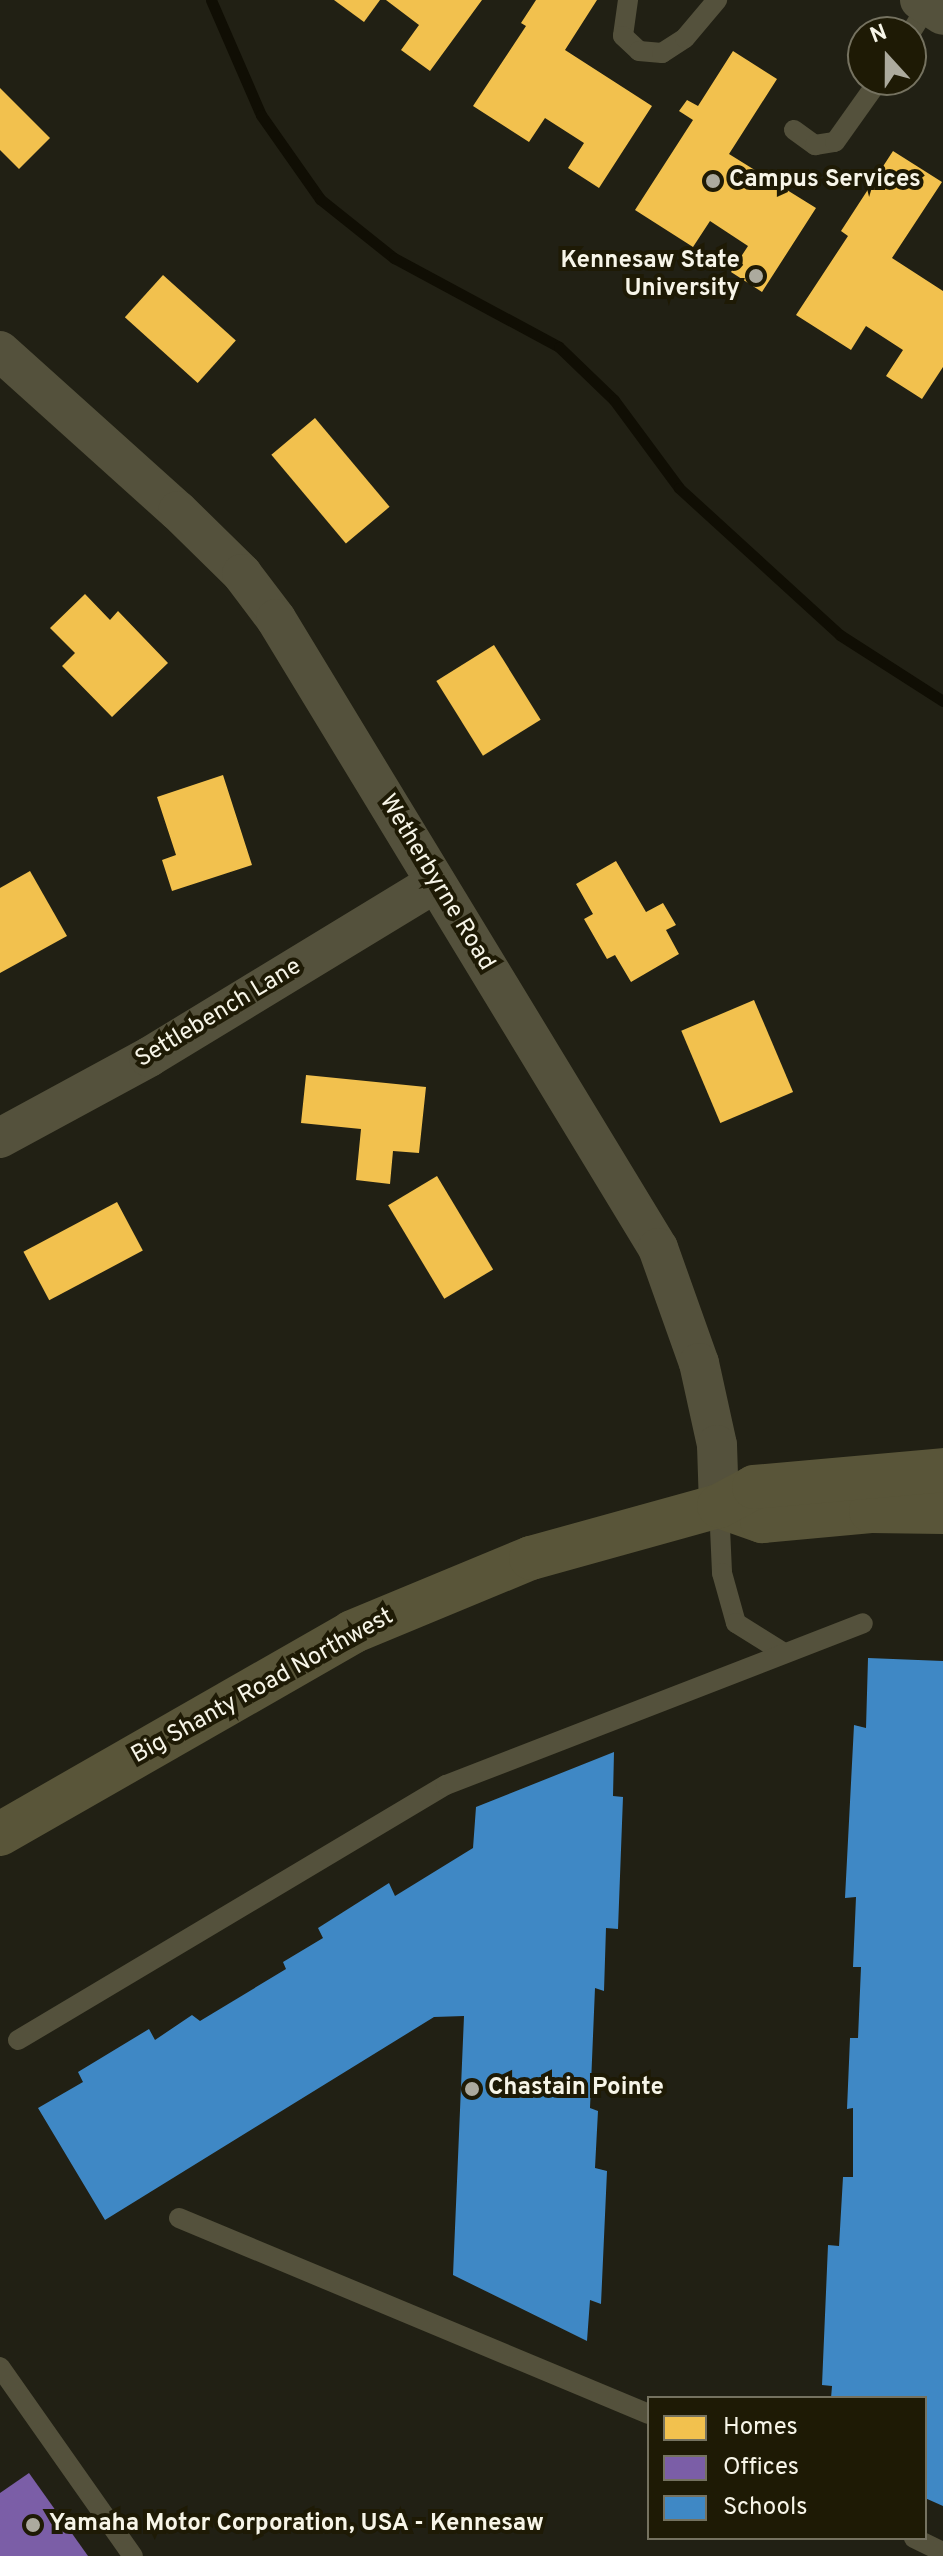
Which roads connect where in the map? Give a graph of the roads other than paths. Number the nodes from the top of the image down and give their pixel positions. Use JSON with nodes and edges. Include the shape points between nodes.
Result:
{"nodes":[{"id":1,"x":628,"y":0,"type":"edge"},
{"id":2,"x":717,"y":0,"type":"edge"},
{"id":3,"x":868,"y":96,"type":"edge"},
{"id":4,"x":794,"y":130,"type":"dead end"},
{"id":5,"x":0,"y":351,"type":"edge"},
{"id":6,"x":435,"y":883,"type":"junction"},
{"id":7,"x":0,"y":1138,"type":"edge"},
{"id":8,"x":943,"y":1470,"type":"edge"},
{"id":9,"x":719,"y":1506,"type":"junction"},
{"id":10,"x":937,"y":1510,"type":"edge"},
{"id":11,"x":863,"y":1623,"type":"dead end"},
{"id":12,"x":784,"y":1653,"type":"junction"},
{"id":13,"x":0,"y":1834,"type":"edge"},
{"id":14,"x":18,"y":2040,"type":"dead end"},
{"id":15,"x":179,"y":2218,"type":"dead end"},
{"id":16,"x":0,"y":2367,"type":"edge"},
{"id":17,"x":647,"y":2413,"type":"edge"},
{"id":18,"x":918,"y":2540,"type":"edge"},
{"id":19,"x":943,"y":2552,"type":"edge"},
{"id":20,"x":133,"y":2556,"type":"edge"}],
"edges":[{"from":1,"to":2,"type":"lane","via":[[623,36],[639,51],[662,53],[685,38]]},
{"from":3,"to":4,"type":"lane","via":[[835,142],[815,145]]},
{"from":5,"to":6,"type":"street","name":"Wetherbyrne Road","via":[[242,574],[276,619]]},
{"from":6,"to":7,"type":"street","name":"Settlebench Lane","via":[[149,1057]]},
{"from":6,"to":9,"type":"street","name":"Wetherbyrne Road","via":[[658,1248],[699,1363],[717,1445]]},
{"from":8,"to":9,"type":"street","name":"Big Shanty Road Northwest","via":[[754,1487]]},
{"from":9,"to":10,"type":"street","via":[[762,1521]]},
{"from":9,"to":12,"type":"lane","via":[[722,1573],[736,1623]]},
{"from":9,"to":13,"type":"street","name":"Big Shanty Road Northwest","via":[[531,1558],[366,1626]]},
{"from":11,"to":12,"type":"lane"},
{"from":12,"to":14,"type":"lane","via":[[446,1785]]},
{"from":15,"to":17,"type":"lane"},
{"from":16,"to":20,"type":"lane"},
{"from":18,"to":19,"type":"lane"}]}
